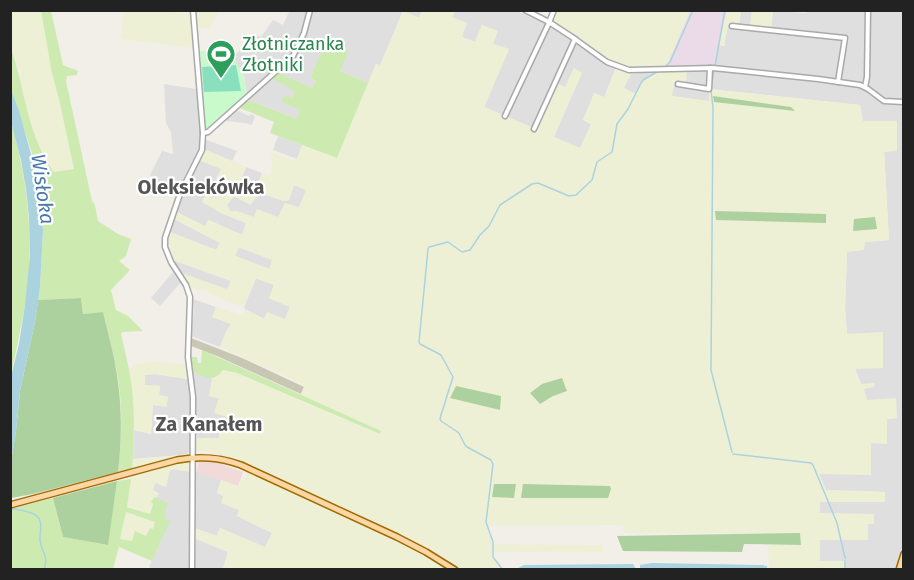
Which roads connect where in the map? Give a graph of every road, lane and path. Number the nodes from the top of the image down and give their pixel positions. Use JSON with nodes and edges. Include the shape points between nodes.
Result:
{"nodes":[{"id":1,"x":193,"y":10,"type":"edge"},
{"id":2,"x":310,"y":10,"type":"edge"},
{"id":3,"x":525,"y":10,"type":"edge"},
{"id":4,"x":554,"y":10,"type":"edge"},
{"id":5,"x":868,"y":10,"type":"edge"},
{"id":6,"x":549,"y":22,"type":"junction"},
{"id":7,"x":732,"y":26,"type":"dead end"},
{"id":8,"x":575,"y":39,"type":"junction"},
{"id":9,"x":710,"y":68,"type":"junction"},
{"id":10,"x":838,"y":82,"type":"junction"},
{"id":11,"x":678,"y":84,"type":"dead end"},
{"id":12,"x":865,"y":87,"type":"junction"},
{"id":13,"x":903,"y":102,"type":"edge"},
{"id":14,"x":505,"y":116,"type":"dead end"},
{"id":15,"x":534,"y":129,"type":"dead end"},
{"id":16,"x":203,"y":133,"type":"junction"},
{"id":17,"x":193,"y":458,"type":"junction"},
{"id":18,"x":10,"y":505,"type":"edge"},
{"id":19,"x":903,"y":554,"type":"edge"},
{"id":20,"x":192,"y":570,"type":"edge"},
{"id":21,"x":455,"y":570,"type":"edge"},
{"id":22,"x":899,"y":570,"type":"edge"}],
"edges":[{"from":1,"to":16,"type":"street"},
{"from":2,"to":16,"type":"street","via":[[293,56]]},
{"from":3,"to":6,"type":"street"},
{"from":4,"to":6,"type":"street"},
{"from":5,"to":12,"type":"street"},
{"from":6,"to":8,"type":"street"},
{"from":6,"to":14,"type":"street"},
{"from":7,"to":10,"type":"street","via":[[845,38]]},
{"from":8,"to":9,"type":"street","via":[[607,62],[628,70]]},
{"from":8,"to":15,"type":"street"},
{"from":9,"to":10,"type":"street"},
{"from":9,"to":11,"type":"street","via":[[709,88]]},
{"from":10,"to":12,"type":"street"},
{"from":12,"to":13,"type":"street","via":[[884,101]]},
{"from":16,"to":17,"type":"street","via":[[202,150],[180,194],[165,238],[171,262],[190,297],[188,357],[193,397]]},
{"from":17,"to":18,"type":"main road"},
{"from":17,"to":20,"type":"street"},
{"from":17,"to":21,"type":"main road","via":[[214,457],[241,465],[397,537]]},
{"from":19,"to":22,"type":"main road"}]}
